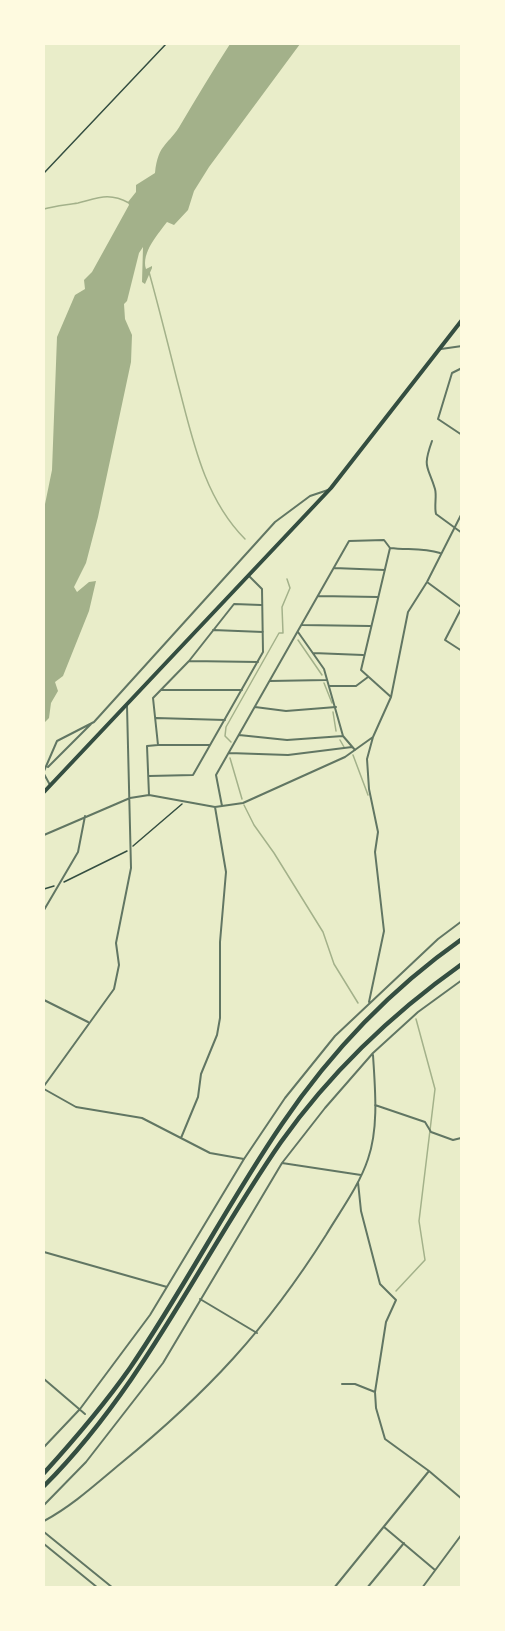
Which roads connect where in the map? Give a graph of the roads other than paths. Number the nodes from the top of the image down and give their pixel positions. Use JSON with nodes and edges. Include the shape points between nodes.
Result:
{"nodes":[{"id":1,"x":462,"y":320,"type":"edge"},
{"id":2,"x":462,"y":346,"type":"edge"},
{"id":3,"x":439,"y":349,"type":"junction"},
{"id":4,"x":462,"y":368,"type":"edge"},
{"id":5,"x":462,"y":435,"type":"edge"},
{"id":6,"x":432,"y":441,"type":"dead end"},
{"id":7,"x":331,"y":488,"type":"junction"},
{"id":8,"x":462,"y":513,"type":"edge"},
{"id":9,"x":452,"y":527,"type":"junction"},
{"id":10,"x":462,"y":533,"type":"edge"},
{"id":11,"x":390,"y":548,"type":"junction"},
{"id":12,"x":440,"y":554,"type":"junction"},
{"id":13,"x":334,"y":568,"type":"junction"},
{"id":14,"x":386,"y":570,"type":"junction"},
{"id":15,"x":249,"y":576,"type":"junction"},
{"id":16,"x":427,"y":582,"type":"junction"},
{"id":17,"x":318,"y":596,"type":"junction"},
{"id":18,"x":379,"y":597,"type":"junction"},
{"id":19,"x":262,"y":605,"type":"junction"},
{"id":20,"x":461,"y":607,"type":"edge"},
{"id":21,"x":302,"y":625,"type":"junction"},
{"id":22,"x":370,"y":626,"type":"junction"},
{"id":23,"x":213,"y":630,"type":"junction"},
{"id":24,"x":263,"y":632,"type":"junction"},
{"id":25,"x":298,"y":632,"type":"junction"},
{"id":26,"x":462,"y":651,"type":"edge"},
{"id":27,"x":313,"y":653,"type":"junction"},
{"id":28,"x":363,"y":655,"type":"junction"},
{"id":29,"x":189,"y":661,"type":"junction"},
{"id":30,"x":258,"y":662,"type":"junction"},
{"id":31,"x":368,"y":677,"type":"junction"},
{"id":32,"x":326,"y":680,"type":"junction"},
{"id":33,"x":270,"y":681,"type":"junction"},
{"id":34,"x":329,"y":686,"type":"junction"},
{"id":35,"x":161,"y":690,"type":"junction"},
{"id":36,"x":242,"y":690,"type":"junction"},
{"id":37,"x":391,"y":697,"type":"junction"},
{"id":38,"x":127,"y":704,"type":"junction"},
{"id":39,"x":255,"y":707,"type":"junction"},
{"id":40,"x":336,"y":707,"type":"junction"},
{"id":41,"x":156,"y":718,"type":"junction"},
{"id":42,"x":225,"y":720,"type":"junction"},
{"id":43,"x":94,"y":722,"type":"junction"},
{"id":44,"x":239,"y":735,"type":"junction"},
{"id":45,"x":343,"y":736,"type":"junction"},
{"id":46,"x":373,"y":737,"type":"junction"},
{"id":47,"x":158,"y":745,"type":"junction"},
{"id":48,"x":210,"y":745,"type":"junction"},
{"id":49,"x":354,"y":749,"type":"junction"},
{"id":50,"x":229,"y":753,"type":"junction"},
{"id":51,"x":44,"y":772,"type":"edge"},
{"id":52,"x":149,"y":776,"type":"junction"},
{"id":53,"x":50,"y":785,"type":"junction"},
{"id":54,"x":44,"y":792,"type":"edge"},
{"id":55,"x":149,"y":795,"type":"junction"},
{"id":56,"x":130,"y":798,"type":"junction"},
{"id":57,"x":222,"y":806,"type":"junction"},
{"id":58,"x":215,"y":807,"type":"junction"},
{"id":59,"x":85,"y":816,"type":"junction"},
{"id":60,"x":44,"y":835,"type":"edge"},
{"id":61,"x":44,"y":910,"type":"edge"},
{"id":62,"x":462,"y":921,"type":"edge"},
{"id":63,"x":462,"y":939,"type":"edge"},
{"id":64,"x":462,"y":964,"type":"edge"},
{"id":65,"x":462,"y":980,"type":"edge"},
{"id":66,"x":44,"y":999,"type":"edge"},
{"id":67,"x":369,"y":1002,"type":"junction"},
{"id":68,"x":88,"y":1022,"type":"junction"},
{"id":69,"x":373,"y":1053,"type":"junction"},
{"id":70,"x":44,"y":1088,"type":"edge"},
{"id":71,"x":375,"y":1105,"type":"junction"},
{"id":72,"x":181,"y":1138,"type":"junction"},
{"id":73,"x":460,"y":1138,"type":"edge"},
{"id":74,"x":244,"y":1159,"type":"junction"},
{"id":75,"x":282,"y":1163,"type":"junction"},
{"id":76,"x":362,"y":1176,"type":"junction"},
{"id":77,"x":358,"y":1182,"type":"junction"},
{"id":78,"x":44,"y":1252,"type":"edge"},
{"id":79,"x":167,"y":1287,"type":"junction"},
{"id":80,"x":200,"y":1299,"type":"junction"},
{"id":81,"x":257,"y":1333,"type":"junction"},
{"id":82,"x":44,"y":1379,"type":"edge"},
{"id":83,"x":342,"y":1384,"type":"dead end"},
{"id":84,"x":375,"y":1392,"type":"junction"},
{"id":85,"x":80,"y":1409,"type":"junction"},
{"id":86,"x":86,"y":1414,"type":"dead end"},
{"id":87,"x":110,"y":1424,"type":"dead end"},
{"id":88,"x":116,"y":1426,"type":"junction"},
{"id":89,"x":44,"y":1448,"type":"edge"},
{"id":90,"x":429,"y":1471,"type":"junction"},
{"id":91,"x":44,"y":1473,"type":"edge"},
{"id":92,"x":44,"y":1486,"type":"edge"},
{"id":93,"x":462,"y":1499,"type":"edge"},
{"id":94,"x":44,"y":1506,"type":"edge"},
{"id":95,"x":44,"y":1521,"type":"edge"},
{"id":96,"x":384,"y":1527,"type":"junction"},
{"id":97,"x":44,"y":1532,"type":"edge"},
{"id":98,"x":462,"y":1534,"type":"edge"},
{"id":99,"x":44,"y":1544,"type":"edge"},
{"id":100,"x":404,"y":1544,"type":"junction"},
{"id":101,"x":435,"y":1570,"type":"junction"},
{"id":102,"x":98,"y":1587,"type":"edge"},
{"id":103,"x":113,"y":1587,"type":"edge"},
{"id":104,"x":334,"y":1587,"type":"edge"},
{"id":105,"x":367,"y":1587,"type":"edge"},
{"id":106,"x":422,"y":1587,"type":"edge"}],
"edges":[{"from":1,"to":3,"type":"highway"},
{"from":2,"to":3,"type":"street"},
{"from":3,"to":7,"type":"highway"},
{"from":4,"to":5,"type":"street","via":[[452,373],[438,419]]},
{"from":6,"to":9,"type":"street","via":[[426,470],[436,490],[436,514]]},
{"from":7,"to":15,"type":"highway"},
{"from":7,"to":43,"type":"street","via":[[310,496],[275,522]]},
{"from":8,"to":9,"type":"street"},
{"from":9,"to":10,"type":"street"},
{"from":9,"to":12,"type":"street"},
{"from":11,"to":12,"type":"street","via":[[424,548]]},
{"from":11,"to":13,"type":"street","via":[[384,540],[349,542]]},
{"from":11,"to":14,"type":"street"},
{"from":12,"to":16,"type":"street"},
{"from":13,"to":14,"type":"street"},
{"from":13,"to":17,"type":"street"},
{"from":14,"to":18,"type":"street"},
{"from":15,"to":19,"type":"street","via":[[262,589]]},
{"from":15,"to":38,"type":"highway"},
{"from":16,"to":20,"type":"street"},
{"from":16,"to":37,"type":"street","via":[[403,625]]},
{"from":17,"to":18,"type":"street"},
{"from":17,"to":21,"type":"street"},
{"from":18,"to":22,"type":"street"},
{"from":19,"to":23,"type":"street","via":[[234,604]]},
{"from":19,"to":24,"type":"street"},
{"from":20,"to":26,"type":"street","via":[[444,640]]},
{"from":21,"to":22,"type":"street"},
{"from":21,"to":25,"type":"street"},
{"from":22,"to":28,"type":"street"},
{"from":23,"to":24,"type":"street"},
{"from":23,"to":29,"type":"street"},
{"from":24,"to":30,"type":"street","via":[[263,652]]},
{"from":25,"to":27,"type":"street"},
{"from":25,"to":33,"type":"street"},
{"from":27,"to":28,"type":"street"},
{"from":27,"to":32,"type":"street"},
{"from":28,"to":31,"type":"street","via":[[361,670]]},
{"from":29,"to":30,"type":"street"},
{"from":29,"to":35,"type":"street"},
{"from":30,"to":36,"type":"street"},
{"from":31,"to":34,"type":"street","via":[[356,686]]},
{"from":31,"to":37,"type":"street"},
{"from":32,"to":33,"type":"street"},
{"from":32,"to":34,"type":"street"},
{"from":33,"to":39,"type":"street"},
{"from":34,"to":40,"type":"street"},
{"from":35,"to":36,"type":"street"},
{"from":35,"to":41,"type":"street","via":[[153,698]]},
{"from":36,"to":42,"type":"street"},
{"from":37,"to":46,"type":"street"},
{"from":38,"to":53,"type":"highway"},
{"from":38,"to":56,"type":"street"},
{"from":39,"to":40,"type":"street","via":[[286,711]]},
{"from":39,"to":44,"type":"street"},
{"from":40,"to":45,"type":"street"},
{"from":41,"to":42,"type":"street"},
{"from":41,"to":47,"type":"street"},
{"from":42,"to":48,"type":"street"},
{"from":43,"to":51,"type":"street"},
{"from":43,"to":51,"type":"street","via":[[57,741]]},
{"from":44,"to":45,"type":"street","via":[[287,740]]},
{"from":44,"to":50,"type":"street"},
{"from":45,"to":49,"type":"street"},
{"from":46,"to":49,"type":"street"},
{"from":46,"to":67,"type":"street","via":[[367,771],[378,832],[375,852],[384,931]]},
{"from":47,"to":48,"type":"street"},
{"from":47,"to":52,"type":"street","via":[[147,746]]},
{"from":48,"to":52,"type":"street","via":[[194,775]]},
{"from":49,"to":50,"type":"street","via":[[288,755]]},
{"from":49,"to":57,"type":"street","via":[[243,803]]},
{"from":50,"to":57,"type":"street","via":[[216,775]]},
{"from":51,"to":53,"type":"street"},
{"from":52,"to":55,"type":"street"},
{"from":53,"to":54,"type":"highway"},
{"from":55,"to":56,"type":"street"},
{"from":55,"to":58,"type":"street"},
{"from":56,"to":59,"type":"street"},
{"from":56,"to":68,"type":"street","via":[[130,868],[116,943],[118,977],[114,989]]},
{"from":57,"to":58,"type":"street"},
{"from":58,"to":72,"type":"street","via":[[226,872],[220,942],[220,1018],[201,1074],[198,1097]]},
{"from":59,"to":60,"type":"street"},
{"from":59,"to":61,"type":"street","via":[[78,852]]},
{"from":62,"to":67,"type":"street"},
{"from":63,"to":91,"type":"highway","via":[[380,1008],[308,1089],[266,1148],[135,1361],[98,1412]]},
{"from":64,"to":92,"type":"highway","via":[[379,1030],[297,1121],[137,1373]]},
{"from":65,"to":69,"type":"street","via":[[418,1012]]},
{"from":66,"to":68,"type":"street"},
{"from":67,"to":74,"type":"street","via":[[335,1036],[285,1098]]},
{"from":68,"to":70,"type":"street"},
{"from":69,"to":71,"type":"street"},
{"from":69,"to":75,"type":"street"},
{"from":70,"to":72,"type":"street","via":[[76,1107],[142,1118]]},
{"from":71,"to":73,"type":"street","via":[[425,1122],[431,1132],[453,1140]]},
{"from":71,"to":76,"type":"street","via":[[369,1156]]},
{"from":72,"to":74,"type":"street","via":[[210,1153]]},
{"from":74,"to":79,"type":"street"},
{"from":75,"to":76,"type":"street"},
{"from":75,"to":80,"type":"street"},
{"from":76,"to":77,"type":"street"},
{"from":77,"to":81,"type":"street","via":[[303,1271]]},
{"from":77,"to":84,"type":"street","via":[[361,1211],[380,1284],[396,1300],[386,1322]]},
{"from":78,"to":79,"type":"street"},
{"from":79,"to":85,"type":"street"},
{"from":80,"to":81,"type":"street"},
{"from":80,"to":88,"type":"street","via":[[164,1363]]},
{"from":81,"to":95,"type":"street","via":[[216,1380],[179,1414],[75,1501]]},
{"from":82,"to":85,"type":"street"},
{"from":83,"to":84,"type":"street","via":[[355,1384]]},
{"from":84,"to":90,"type":"street","via":[[385,1439]]},
{"from":85,"to":86,"type":"street"},
{"from":85,"to":89,"type":"street"},
{"from":87,"to":88,"type":"street"},
{"from":88,"to":94,"type":"street"},
{"from":90,"to":93,"type":"street"},
{"from":90,"to":96,"type":"street"},
{"from":96,"to":100,"type":"street"},
{"from":96,"to":104,"type":"street"},
{"from":97,"to":103,"type":"street"},
{"from":98,"to":101,"type":"street"},
{"from":99,"to":102,"type":"street"},
{"from":100,"to":101,"type":"street"},
{"from":100,"to":105,"type":"street"},
{"from":101,"to":106,"type":"street"}]}
